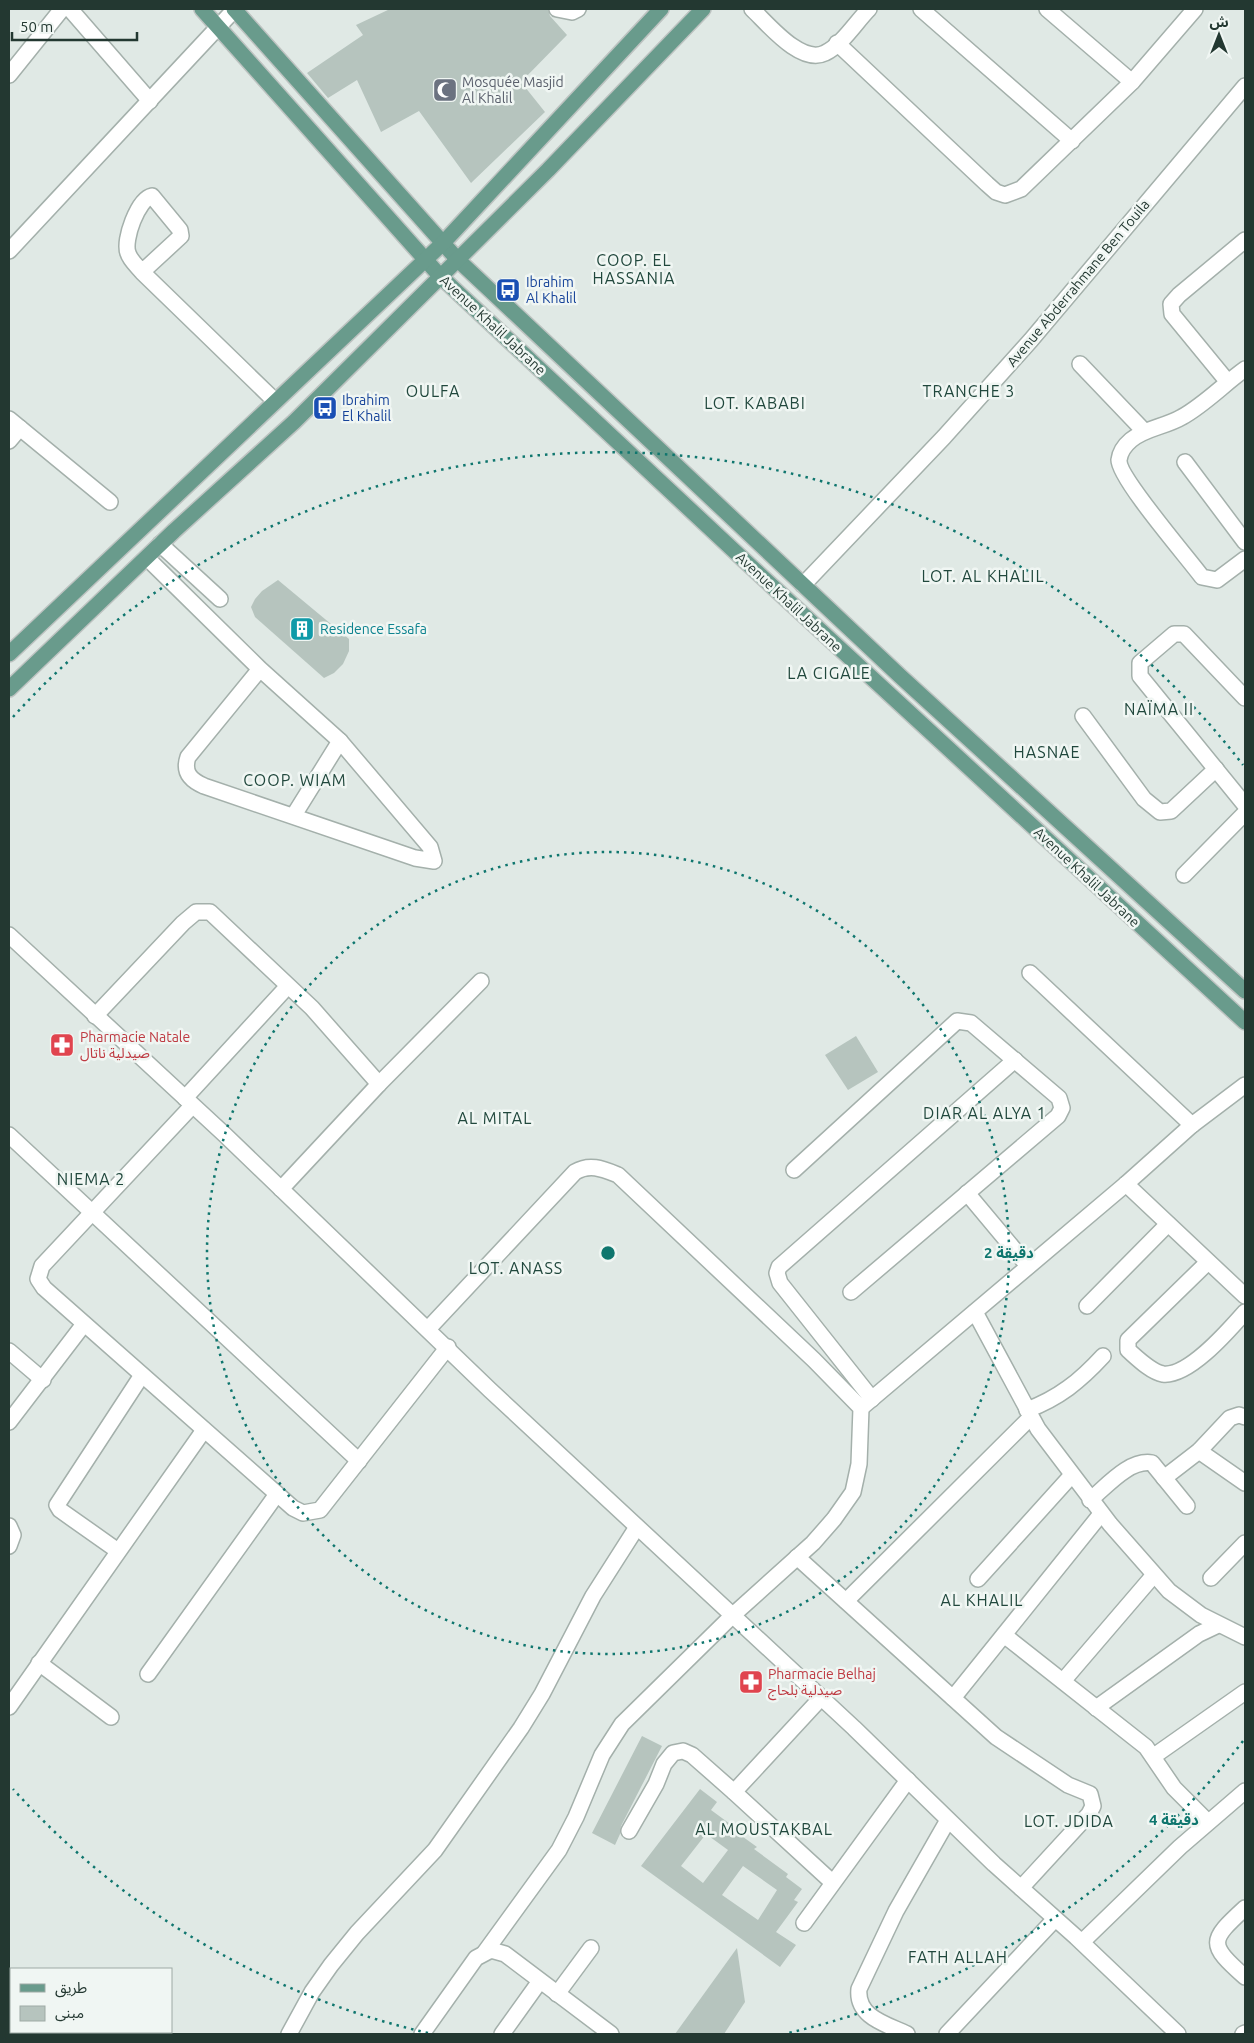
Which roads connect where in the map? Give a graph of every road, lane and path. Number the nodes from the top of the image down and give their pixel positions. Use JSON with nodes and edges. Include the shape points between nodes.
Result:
{"nodes":[{"id":1,"x":62,"y":9,"type":"edge"},
{"id":2,"x":70,"y":9,"type":"edge"},
{"id":3,"x":202,"y":9,"type":"edge"},
{"id":4,"x":234,"y":9,"type":"edge"},
{"id":5,"x":558,"y":9,"type":"edge"},
{"id":6,"x":578,"y":9,"type":"edge"},
{"id":7,"x":661,"y":9,"type":"edge"},
{"id":8,"x":703,"y":9,"type":"edge"},
{"id":9,"x":752,"y":9,"type":"edge"},
{"id":10,"x":869,"y":9,"type":"edge"},
{"id":11,"x":921,"y":9,"type":"edge"},
{"id":12,"x":1047,"y":9,"type":"edge"},
{"id":13,"x":1195,"y":9,"type":"edge"},
{"id":14,"x":218,"y":27,"type":"junction"},
{"id":15,"x":837,"y":43,"type":"junction"},
{"id":16,"x":9,"y":75,"type":"edge"},
{"id":17,"x":1132,"y":82,"type":"junction"},
{"id":18,"x":1245,"y":86,"type":"edge"},
{"id":19,"x":150,"y":101,"type":"junction"},
{"id":20,"x":1072,"y":141,"type":"junction"},
{"id":21,"x":1245,"y":240,"type":"edge"},
{"id":22,"x":443,"y":243,"type":"junction"},
{"id":23,"x":9,"y":251,"type":"edge"},
{"id":24,"x":425,"y":260,"type":"junction"},
{"id":25,"x":458,"y":260,"type":"junction"},
{"id":26,"x":142,"y":272,"type":"junction"},
{"id":27,"x":440,"y":276,"type":"junction"},
{"id":28,"x":1080,"y":364,"type":"dead end"},
{"id":29,"x":1245,"y":369,"type":"edge"},
{"id":30,"x":1227,"y":381,"type":"junction"},
{"id":31,"x":275,"y":401,"type":"junction"},
{"id":32,"x":14,"y":424,"type":"edge"},
{"id":33,"x":1144,"y":431,"type":"junction"},
{"id":34,"x":9,"y":441,"type":"edge"},
{"id":35,"x":1185,"y":462,"type":"dead end"},
{"id":36,"x":110,"y":502,"type":"dead end"},
{"id":37,"x":1245,"y":542,"type":"edge"},
{"id":38,"x":160,"y":544,"type":"junction"},
{"id":39,"x":147,"y":558,"type":"junction"},
{"id":40,"x":1245,"y":559,"type":"edge"},
{"id":41,"x":802,"y":585,"type":"junction"},
{"id":42,"x":220,"y":599,"type":"dead end"},
{"id":43,"x":9,"y":654,"type":"edge"},
{"id":44,"x":260,"y":669,"type":"junction"},
{"id":45,"x":9,"y":689,"type":"edge"},
{"id":46,"x":1245,"y":698,"type":"edge"},
{"id":47,"x":1084,"y":716,"type":"dead end"},
{"id":48,"x":340,"y":740,"type":"junction"},
{"id":49,"x":1216,"y":769,"type":"junction"},
{"id":50,"x":1245,"y":806,"type":"edge"},
{"id":51,"x":1245,"y":813,"type":"edge"},
{"id":52,"x":294,"y":815,"type":"junction"},
{"id":53,"x":1184,"y":875,"type":"dead end"},
{"id":54,"x":9,"y":936,"type":"edge"},
{"id":55,"x":1030,"y":974,"type":"dead end"},
{"id":56,"x":481,"y":981,"type":"dead end"},
{"id":57,"x":287,"y":986,"type":"junction"},
{"id":58,"x":1245,"y":991,"type":"edge"},
{"id":59,"x":95,"y":1016,"type":"junction"},
{"id":60,"x":1245,"y":1022,"type":"edge"},
{"id":61,"x":1015,"y":1060,"type":"junction"},
{"id":62,"x":379,"y":1084,"type":"junction"},
{"id":63,"x":1245,"y":1085,"type":"edge"},
{"id":64,"x":189,"y":1102,"type":"junction"},
{"id":65,"x":1192,"y":1125,"type":"junction"},
{"id":66,"x":9,"y":1135,"type":"edge"},
{"id":67,"x":794,"y":1170,"type":"dead end"},
{"id":68,"x":1126,"y":1184,"type":"junction"},
{"id":69,"x":281,"y":1189,"type":"junction"},
{"id":70,"x":967,"y":1192,"type":"junction"},
{"id":71,"x":92,"y":1213,"type":"junction"},
{"id":72,"x":1168,"y":1224,"type":"junction"},
{"id":73,"x":1208,"y":1262,"type":"junction"},
{"id":74,"x":1028,"y":1266,"type":"junction"},
{"id":75,"x":851,"y":1292,"type":"dead end"},
{"id":76,"x":1245,"y":1296,"type":"edge"},
{"id":77,"x":1087,"y":1306,"type":"dead end"},
{"id":78,"x":975,"y":1312,"type":"junction"},
{"id":79,"x":1245,"y":1312,"type":"edge"},
{"id":80,"x":84,"y":1324,"type":"junction"},
{"id":81,"x":428,"y":1329,"type":"junction"},
{"id":82,"x":448,"y":1347,"type":"junction"},
{"id":83,"x":9,"y":1350,"type":"edge"},
{"id":84,"x":1103,"y":1356,"type":"dead end"},
{"id":85,"x":142,"y":1375,"type":"junction"},
{"id":86,"x":43,"y":1380,"type":"junction"},
{"id":87,"x":866,"y":1404,"type":"junction"},
{"id":88,"x":1030,"y":1414,"type":"junction"},
{"id":89,"x":1245,"y":1417,"type":"edge"},
{"id":90,"x":9,"y":1422,"type":"edge"},
{"id":91,"x":204,"y":1430,"type":"junction"},
{"id":92,"x":1199,"y":1451,"type":"junction"},
{"id":93,"x":358,"y":1461,"type":"junction"},
{"id":94,"x":1071,"y":1476,"type":"junction"},
{"id":95,"x":1164,"y":1478,"type":"junction"},
{"id":96,"x":1245,"y":1484,"type":"edge"},
{"id":97,"x":277,"y":1494,"type":"junction"},
{"id":98,"x":1090,"y":1500,"type":"junction"},
{"id":99,"x":1187,"y":1506,"type":"dead end"},
{"id":100,"x":1101,"y":1514,"type":"junction"},
{"id":101,"x":9,"y":1526,"type":"edge"},
{"id":102,"x":637,"y":1527,"type":"junction"},
{"id":103,"x":1245,"y":1544,"type":"edge"},
{"id":104,"x":9,"y":1546,"type":"edge"},
{"id":105,"x":118,"y":1551,"type":"junction"},
{"id":106,"x":797,"y":1557,"type":"junction"},
{"id":107,"x":1153,"y":1576,"type":"junction"},
{"id":108,"x":1211,"y":1578,"type":"dead end"},
{"id":109,"x":978,"y":1579,"type":"dead end"},
{"id":110,"x":846,"y":1601,"type":"junction"},
{"id":111,"x":733,"y":1614,"type":"junction"},
{"id":112,"x":1218,"y":1625,"type":"junction"},
{"id":113,"x":1004,"y":1635,"type":"junction"},
{"id":114,"x":1245,"y":1637,"type":"edge"},
{"id":115,"x":39,"y":1663,"type":"junction"},
{"id":116,"x":148,"y":1674,"type":"dead end"},
{"id":117,"x":1063,"y":1681,"type":"junction"},
{"id":118,"x":1245,"y":1692,"type":"edge"},
{"id":119,"x":820,"y":1698,"type":"junction"},
{"id":120,"x":953,"y":1698,"type":"junction"},
{"id":121,"x":9,"y":1707,"type":"edge"},
{"id":122,"x":1096,"y":1708,"type":"junction"},
{"id":123,"x":111,"y":1717,"type":"dead end"},
{"id":124,"x":1154,"y":1756,"type":"junction"},
{"id":125,"x":908,"y":1780,"type":"junction"},
{"id":126,"x":1245,"y":1791,"type":"edge"},
{"id":127,"x":734,"y":1792,"type":"junction"},
{"id":128,"x":948,"y":1820,"type":"junction"},
{"id":129,"x":1208,"y":1822,"type":"junction"},
{"id":130,"x":628,"y":1830,"type":"dead end"},
{"id":131,"x":832,"y":1882,"type":"junction"},
{"id":132,"x":1021,"y":1888,"type":"junction"},
{"id":133,"x":1245,"y":1908,"type":"edge"},
{"id":134,"x":1055,"y":1919,"type":"junction"},
{"id":135,"x":804,"y":1923,"type":"dead end"},
{"id":136,"x":1082,"y":1942,"type":"junction"},
{"id":137,"x":591,"y":1948,"type":"dead end"},
{"id":138,"x":485,"y":1952,"type":"junction"},
{"id":139,"x":1245,"y":1977,"type":"edge"},
{"id":140,"x":540,"y":1981,"type":"junction"},
{"id":141,"x":557,"y":1994,"type":"junction"},
{"id":142,"x":289,"y":2034,"type":"edge"},
{"id":143,"x":422,"y":2034,"type":"edge"},
{"id":144,"x":502,"y":2034,"type":"edge"},
{"id":145,"x":612,"y":2034,"type":"edge"},
{"id":146,"x":907,"y":2034,"type":"edge"},
{"id":147,"x":947,"y":2034,"type":"edge"},
{"id":148,"x":1178,"y":2034,"type":"edge"}],
"edges":[{"from":1,"to":16,"type":"street"},
{"from":2,"to":19,"type":"street"},
{"from":3,"to":14,"type":"main road","name":"Avenue Khalil Jabrane"},
{"from":4,"to":14,"type":"street"},
{"from":4,"to":22,"type":"main road","name":"Avenue Khalil Jabrane"},
{"from":5,"to":6,"type":"street","via":[[572,12]]},
{"from":7,"to":22,"type":"main road"},
{"from":8,"to":25,"type":"main road"},
{"from":9,"to":15,"type":"street","via":[[801,53],[825,53]]},
{"from":10,"to":15,"type":"street"},
{"from":11,"to":20,"type":"street"},
{"from":12,"to":17,"type":"street"},
{"from":13,"to":17,"type":"street"},
{"from":14,"to":19,"type":"street"},
{"from":14,"to":24,"type":"main road","name":"Avenue Khalil Jabrane"},
{"from":15,"to":20,"type":"street","via":[[996,192],[1005,195],[1021,189]]},
{"from":17,"to":20,"type":"street"},
{"from":18,"to":41,"type":"street","name":"Avenue Abderrahmane Ben Touila","via":[[1031,340],[944,437]]},
{"from":19,"to":23,"type":"street"},
{"from":21,"to":30,"type":"street","via":[[1171,304],[1172,314]]},
{"from":22,"to":24,"type":"main road"},
{"from":22,"to":25,"type":"main road","name":"Avenue Khalil Jabrane"},
{"from":24,"to":27,"type":"main road","name":"Avenue Khalil Jabrane"},
{"from":24,"to":31,"type":"main road"},
{"from":25,"to":27,"type":"main road"},
{"from":25,"to":41,"type":"main road","name":"Avenue Khalil Jabrane"},
{"from":26,"to":26,"type":"street","via":[[128,255],[127,239],[141,203],[152,196],[180,230],[180,236]]},
{"from":26,"to":31,"type":"street"},
{"from":27,"to":38,"type":"main road","via":[[294,422]]},
{"from":27,"to":60,"type":"main road","name":"Avenue Khalil Jabrane"},
{"from":28,"to":33,"type":"street"},
{"from":29,"to":30,"type":"street"},
{"from":30,"to":33,"type":"street","via":[[1184,416]]},
{"from":31,"to":43,"type":"main road"},
{"from":32,"to":34,"type":"street"},
{"from":32,"to":36,"type":"street"},
{"from":33,"to":40,"type":"street","via":[[1123,449],[1119,458],[1122,471],[1202,577],[1217,580]]},
{"from":35,"to":37,"type":"street"},
{"from":38,"to":39,"type":"main road"},
{"from":38,"to":42,"type":"street"},
{"from":39,"to":44,"type":"street"},
{"from":39,"to":45,"type":"main road"},
{"from":41,"to":58,"type":"main road","name":"Avenue Khalil Jabrane"},
{"from":44,"to":48,"type":"street"},
{"from":44,"to":52,"type":"street","via":[[188,757],[186,769],[195,782],[204,786]]},
{"from":46,"to":49,"type":"street","via":[[1184,634],[1174,634],[1140,663],[1140,676]]},
{"from":47,"to":49,"type":"street","via":[[1144,799],[1160,812],[1171,811]]},
{"from":48,"to":52,"type":"street"},
{"from":48,"to":52,"type":"street","via":[[416,829],[430,847],[435,860],[429,862],[415,858]]},
{"from":49,"to":50,"type":"street"},
{"from":51,"to":53,"type":"street"},
{"from":54,"to":59,"type":"street"},
{"from":55,"to":65,"type":"street"},
{"from":56,"to":62,"type":"street"},
{"from":57,"to":59,"type":"street","via":[[217,917],[210,912],[196,912]]},
{"from":57,"to":62,"type":"street","via":[[312,1008]]},
{"from":57,"to":64,"type":"street"},
{"from":59,"to":64,"type":"street"},
{"from":61,"to":67,"type":"street","via":[[972,1023],[956,1022]]},
{"from":61,"to":70,"type":"street","via":[[1059,1098],[1060,1112]]},
{"from":61,"to":87,"type":"street","via":[[779,1267],[780,1283]]},
{"from":62,"to":69,"type":"street"},
{"from":63,"to":65,"type":"street"},
{"from":64,"to":69,"type":"street"},
{"from":64,"to":71,"type":"street"},
{"from":65,"to":68,"type":"street"},
{"from":66,"to":71,"type":"street"},
{"from":68,"to":72,"type":"street"},
{"from":68,"to":74,"type":"street"},
{"from":69,"to":81,"type":"street"},
{"from":70,"to":74,"type":"street"},
{"from":70,"to":75,"type":"street"},
{"from":71,"to":80,"type":"street","via":[[38,1274],[41,1286]]},
{"from":71,"to":93,"type":"street"},
{"from":72,"to":73,"type":"street"},
{"from":72,"to":77,"type":"street"},
{"from":73,"to":76,"type":"street"},
{"from":73,"to":79,"type":"street","via":[[1128,1340],[1128,1350],[1156,1372],[1173,1372],[1212,1348]]},
{"from":74,"to":78,"type":"street"},
{"from":78,"to":87,"type":"street"},
{"from":78,"to":88,"type":"street"},
{"from":80,"to":85,"type":"street"},
{"from":80,"to":86,"type":"street"},
{"from":81,"to":82,"type":"street"},
{"from":81,"to":87,"type":"street","via":[[575,1172],[591,1166],[618,1175],[814,1360]]},
{"from":82,"to":93,"type":"street"},
{"from":82,"to":102,"type":"street"},
{"from":83,"to":86,"type":"street"},
{"from":84,"to":88,"type":"street","via":[[1082,1379]]},
{"from":85,"to":91,"type":"street"},
{"from":85,"to":105,"type":"street","via":[[57,1505]]},
{"from":86,"to":90,"type":"street"},
{"from":87,"to":106,"type":"street","via":[[853,1492],[834,1519]]},
{"from":88,"to":94,"type":"street"},
{"from":88,"to":110,"type":"street"},
{"from":89,"to":92,"type":"street","via":[[1230,1418]]},
{"from":91,"to":97,"type":"street"},
{"from":91,"to":105,"type":"street"},
{"from":92,"to":95,"type":"street"},
{"from":92,"to":96,"type":"street"},
{"from":93,"to":97,"type":"street","via":[[320,1510],[298,1511]]},
{"from":94,"to":98,"type":"street"},
{"from":94,"to":109,"type":"street"},
{"from":95,"to":98,"type":"street","via":[[1152,1463],[1139,1463]]},
{"from":95,"to":99,"type":"street"},
{"from":97,"to":116,"type":"street"},
{"from":98,"to":100,"type":"street"},
{"from":100,"to":107,"type":"street"},
{"from":100,"to":113,"type":"street"},
{"from":101,"to":104,"type":"street","via":[[13,1535]]},
{"from":102,"to":111,"type":"street"},
{"from":102,"to":142,"type":"street","via":[[593,1596],[521,1728],[435,1850],[331,1965]]},
{"from":103,"to":108,"type":"street"},
{"from":105,"to":115,"type":"street"},
{"from":106,"to":110,"type":"street"},
{"from":106,"to":111,"type":"street"},
{"from":107,"to":112,"type":"street","via":[[1184,1604]]},
{"from":107,"to":117,"type":"street"},
{"from":110,"to":120,"type":"street"},
{"from":111,"to":119,"type":"street"},
{"from":111,"to":138,"type":"street","via":[[622,1724],[602,1755],[559,1850]]},
{"from":112,"to":114,"type":"street"},
{"from":112,"to":122,"type":"street","via":[[1199,1634]]},
{"from":113,"to":117,"type":"street"},
{"from":113,"to":120,"type":"street"},
{"from":115,"to":121,"type":"street"},
{"from":115,"to":123,"type":"street"},
{"from":117,"to":122,"type":"street"},
{"from":118,"to":124,"type":"street"},
{"from":119,"to":125,"type":"street"},
{"from":119,"to":127,"type":"street"},
{"from":120,"to":132,"type":"street","via":[[996,1737],[1068,1785],[1086,1790],[1092,1798],[1089,1814]]},
{"from":122,"to":124,"type":"street"},
{"from":124,"to":129,"type":"street","via":[[1174,1788]]},
{"from":125,"to":128,"type":"street"},
{"from":125,"to":131,"type":"street"},
{"from":126,"to":129,"type":"street"},
{"from":127,"to":130,"type":"street","via":[[688,1752],[678,1751],[664,1764],[656,1784]]},
{"from":127,"to":131,"type":"street"},
{"from":128,"to":132,"type":"street"},
{"from":128,"to":146,"type":"street","via":[[896,1911],[859,1989],[860,2003],[866,2014]]},
{"from":129,"to":136,"type":"street"},
{"from":131,"to":135,"type":"street"},
{"from":132,"to":134,"type":"street"},
{"from":133,"to":139,"type":"street","via":[[1221,1930],[1217,1941],[1222,1957]]},
{"from":134,"to":136,"type":"street"},
{"from":134,"to":147,"type":"street"},
{"from":136,"to":148,"type":"street"},
{"from":137,"to":141,"type":"street"},
{"from":138,"to":140,"type":"street","via":[[498,1950]]},
{"from":138,"to":143,"type":"street","via":[[476,1958]]},
{"from":140,"to":141,"type":"street"},
{"from":140,"to":144,"type":"street"},
{"from":141,"to":145,"type":"street"}]}
